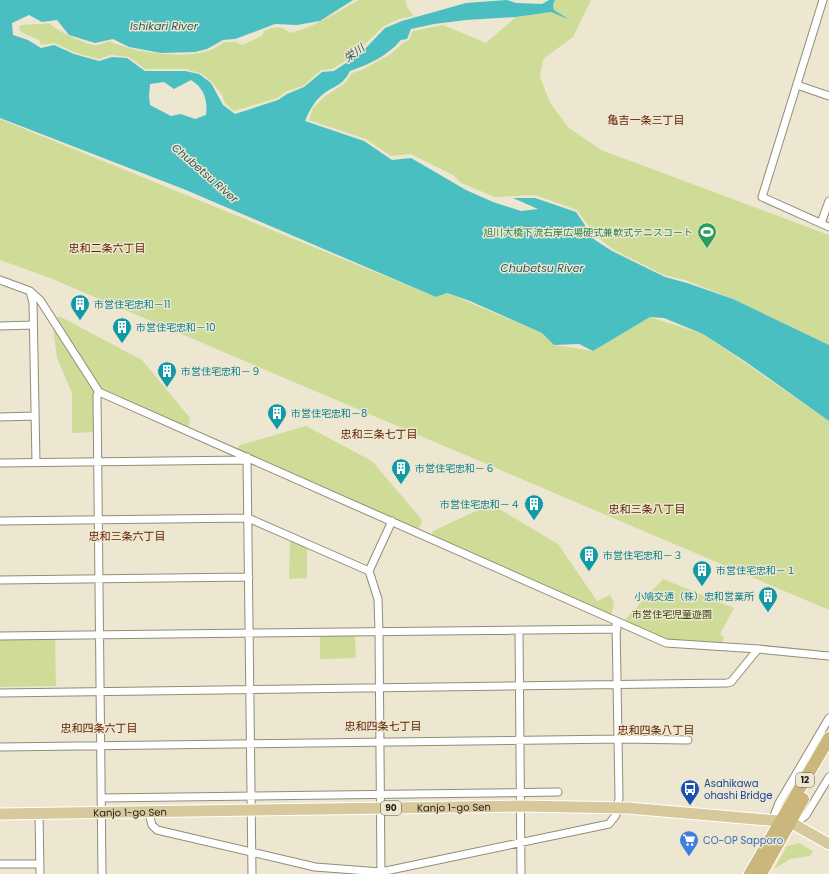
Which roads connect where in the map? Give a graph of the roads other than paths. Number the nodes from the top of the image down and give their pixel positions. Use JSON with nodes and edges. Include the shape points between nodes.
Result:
{"nodes":[{"id":1,"x":823,"y":0,"type":"edge"},
{"id":2,"x":797,"y":86,"type":"junction"},
{"id":3,"x":829,"y":96,"type":"edge"},
{"id":4,"x":829,"y":201,"type":"edge"},
{"id":5,"x":821,"y":223,"type":"junction"},
{"id":6,"x":829,"y":227,"type":"edge"},
{"id":7,"x":0,"y":280,"type":"edge"},
{"id":8,"x":30,"y":291,"type":"junction"},
{"id":9,"x":33,"y":325,"type":"junction"},
{"id":10,"x":0,"y":326,"type":"edge"},
{"id":11,"x":99,"y":392,"type":"junction"},
{"id":12,"x":35,"y":416,"type":"junction"},
{"id":13,"x":0,"y":417,"type":"edge"},
{"id":14,"x":247,"y":459,"type":"junction"},
{"id":15,"x":98,"y":461,"type":"junction"},
{"id":16,"x":36,"y":463,"type":"junction"},
{"id":17,"x":0,"y":464,"type":"edge"},
{"id":18,"x":248,"y":518,"type":"junction"},
{"id":19,"x":98,"y":520,"type":"junction"},
{"id":20,"x":0,"y":521,"type":"edge"},
{"id":21,"x":392,"y":521,"type":"junction"},
{"id":22,"x":369,"y":571,"type":"junction"},
{"id":23,"x":249,"y":577,"type":"junction"},
{"id":24,"x":99,"y":578,"type":"junction"},
{"id":25,"x":0,"y":580,"type":"edge"},
{"id":26,"x":616,"y":621,"type":"junction"},
{"id":27,"x":617,"y":629,"type":"junction"},
{"id":28,"x":519,"y":630,"type":"junction"},
{"id":29,"x":379,"y":632,"type":"junction"},
{"id":30,"x":249,"y":634,"type":"junction"},
{"id":31,"x":0,"y":636,"type":"edge"},
{"id":32,"x":99,"y":636,"type":"junction"},
{"id":33,"x":758,"y":649,"type":"junction"},
{"id":34,"x":829,"y":656,"type":"edge"},
{"id":35,"x":520,"y":685,"type":"junction"},
{"id":36,"x":618,"y":685,"type":"junction"},
{"id":37,"x":379,"y":687,"type":"junction"},
{"id":38,"x":250,"y":689,"type":"junction"},
{"id":39,"x":101,"y":691,"type":"junction"},
{"id":40,"x":0,"y":693,"type":"edge"},
{"id":41,"x":829,"y":718,"type":"edge"},
{"id":42,"x":829,"y":738,"type":"edge"},
{"id":43,"x":619,"y":739,"type":"junction"},
{"id":44,"x":688,"y":740,"type":"dead end"},
{"id":45,"x":520,"y":741,"type":"junction"},
{"id":46,"x":380,"y":742,"type":"junction"},
{"id":47,"x":250,"y":744,"type":"junction"},
{"id":48,"x":101,"y":745,"type":"junction"},
{"id":49,"x":0,"y":747,"type":"edge"},
{"id":50,"x":829,"y":754,"type":"edge"},
{"id":51,"x":829,"y":777,"type":"edge"},
{"id":52,"x":558,"y":792,"type":"dead end"},
{"id":53,"x":520,"y":793,"type":"junction"},
{"id":54,"x":381,"y":795,"type":"junction"},
{"id":55,"x":251,"y":797,"type":"junction"},
{"id":56,"x":101,"y":798,"type":"junction"},
{"id":57,"x":520,"y":806,"type":"junction"},
{"id":58,"x":381,"y":808,"type":"junction"},
{"id":59,"x":618,"y":808,"type":"junction"},
{"id":60,"x":251,"y":811,"type":"junction"},
{"id":61,"x":101,"y":812,"type":"junction"},
{"id":62,"x":39,"y":813,"type":"junction"},
{"id":63,"x":149,"y":813,"type":"junction"},
{"id":64,"x":0,"y":814,"type":"edge"},
{"id":65,"x":784,"y":822,"type":"junction"},
{"id":66,"x":520,"y":844,"type":"junction"},
{"id":67,"x":829,"y":844,"type":"edge"},
{"id":68,"x":252,"y":854,"type":"junction"},
{"id":69,"x":0,"y":864,"type":"edge"},
{"id":70,"x":40,"y":864,"type":"junction"},
{"id":71,"x":381,"y":873,"type":"edge"},
{"id":72,"x":40,"y":874,"type":"edge"},
{"id":73,"x":102,"y":874,"type":"edge"},
{"id":74,"x":252,"y":874,"type":"edge"},
{"id":75,"x":521,"y":874,"type":"edge"},
{"id":76,"x":750,"y":874,"type":"edge"},
{"id":77,"x":761,"y":874,"type":"edge"}],
"edges":[{"from":1,"to":2,"type":"street"},
{"from":2,"to":3,"type":"street"},
{"from":2,"to":5,"type":"street","via":[[762,197]]},
{"from":4,"to":5,"type":"street"},
{"from":5,"to":6,"type":"street"},
{"from":7,"to":8,"type":"street"},
{"from":8,"to":9,"type":"street"},
{"from":8,"to":11,"type":"street","via":[[55,320]]},
{"from":9,"to":10,"type":"street"},
{"from":9,"to":12,"type":"street"},
{"from":11,"to":14,"type":"street"},
{"from":11,"to":15,"type":"street"},
{"from":12,"to":13,"type":"street"},
{"from":12,"to":16,"type":"street"},
{"from":14,"to":15,"type":"street"},
{"from":14,"to":18,"type":"street"},
{"from":14,"to":21,"type":"street"},
{"from":15,"to":16,"type":"street"},
{"from":15,"to":19,"type":"street"},
{"from":16,"to":17,"type":"street"},
{"from":18,"to":19,"type":"street"},
{"from":18,"to":22,"type":"street"},
{"from":18,"to":23,"type":"street"},
{"from":19,"to":20,"type":"street"},
{"from":19,"to":24,"type":"street"},
{"from":21,"to":22,"type":"street"},
{"from":21,"to":26,"type":"street"},
{"from":22,"to":29,"type":"street","via":[[378,599]]},
{"from":23,"to":24,"type":"street"},
{"from":23,"to":30,"type":"street"},
{"from":24,"to":25,"type":"street"},
{"from":24,"to":32,"type":"street"},
{"from":26,"to":27,"type":"street"},
{"from":26,"to":33,"type":"street","via":[[666,643]]},
{"from":27,"to":28,"type":"street"},
{"from":27,"to":36,"type":"street"},
{"from":28,"to":29,"type":"street"},
{"from":28,"to":35,"type":"street"},
{"from":29,"to":30,"type":"street"},
{"from":29,"to":37,"type":"street"},
{"from":30,"to":32,"type":"street"},
{"from":30,"to":38,"type":"street"},
{"from":31,"to":32,"type":"street"},
{"from":32,"to":39,"type":"street"},
{"from":33,"to":34,"type":"street"},
{"from":33,"to":36,"type":"street","via":[[731,682]]},
{"from":35,"to":36,"type":"street"},
{"from":35,"to":37,"type":"street"},
{"from":35,"to":45,"type":"street"},
{"from":36,"to":43,"type":"street"},
{"from":37,"to":38,"type":"street"},
{"from":37,"to":46,"type":"street"},
{"from":38,"to":39,"type":"street"},
{"from":38,"to":47,"type":"street"},
{"from":39,"to":40,"type":"street"},
{"from":39,"to":48,"type":"street"},
{"from":41,"to":65,"type":"street","via":[[779,803]]},
{"from":42,"to":65,"type":"highway","number":"12"},
{"from":43,"to":44,"type":"street"},
{"from":43,"to":45,"type":"street"},
{"from":43,"to":59,"type":"street"},
{"from":45,"to":46,"type":"street"},
{"from":45,"to":53,"type":"street"},
{"from":46,"to":47,"type":"street"},
{"from":46,"to":54,"type":"street"},
{"from":47,"to":48,"type":"street"},
{"from":47,"to":55,"type":"street"},
{"from":48,"to":49,"type":"street"},
{"from":48,"to":56,"type":"street"},
{"from":50,"to":65,"type":"highway","number":"12"},
{"from":51,"to":65,"type":"street","via":[[806,815]]},
{"from":52,"to":53,"type":"street"},
{"from":53,"to":54,"type":"street"},
{"from":53,"to":57,"type":"street"},
{"from":54,"to":55,"type":"street"},
{"from":54,"to":58,"type":"street"},
{"from":55,"to":56,"type":"street"},
{"from":55,"to":60,"type":"street"},
{"from":56,"to":61,"type":"street"},
{"from":57,"to":58,"type":"main road","name":"Kanjo 1-go Sen","number":"90"},
{"from":57,"to":59,"type":"main road","name":"Kanjo 1-go Sen","number":"90"},
{"from":57,"to":66,"type":"street"},
{"from":58,"to":60,"type":"main road","name":"Kanjo 1-go Sen","number":"90"},
{"from":58,"to":71,"type":"street"},
{"from":59,"to":65,"type":"main road","name":"Kanjo 1-go Sen","number":"90"},
{"from":59,"to":66,"type":"street","via":[[613,821],[609,824]]},
{"from":60,"to":63,"type":"main road","name":"Kanjo 1-go Sen","number":"90"},
{"from":60,"to":68,"type":"street"},
{"from":61,"to":62,"type":"main road","name":"Kanjo 1-go Sen","number":"90"},
{"from":61,"to":63,"type":"main road","name":"Kanjo 1-go Sen","number":"90"},
{"from":61,"to":73,"type":"street"},
{"from":62,"to":64,"type":"main road","name":"Kanjo 1-go Sen","number":"90"},
{"from":62,"to":70,"type":"street"},
{"from":63,"to":68,"type":"street","via":[[152,825],[157,830]]},
{"from":65,"to":67,"type":"main road","name":"Kanjo 1-go Sen","number":"90"},
{"from":65,"to":76,"type":"highway","number":"12"},
{"from":65,"to":77,"type":"highway","number":"12"},
{"from":66,"to":71,"type":"street"},
{"from":66,"to":75,"type":"street"},
{"from":68,"to":71,"type":"street","via":[[315,867]]},
{"from":68,"to":74,"type":"street"},
{"from":69,"to":70,"type":"street"},
{"from":70,"to":72,"type":"street"}]}
